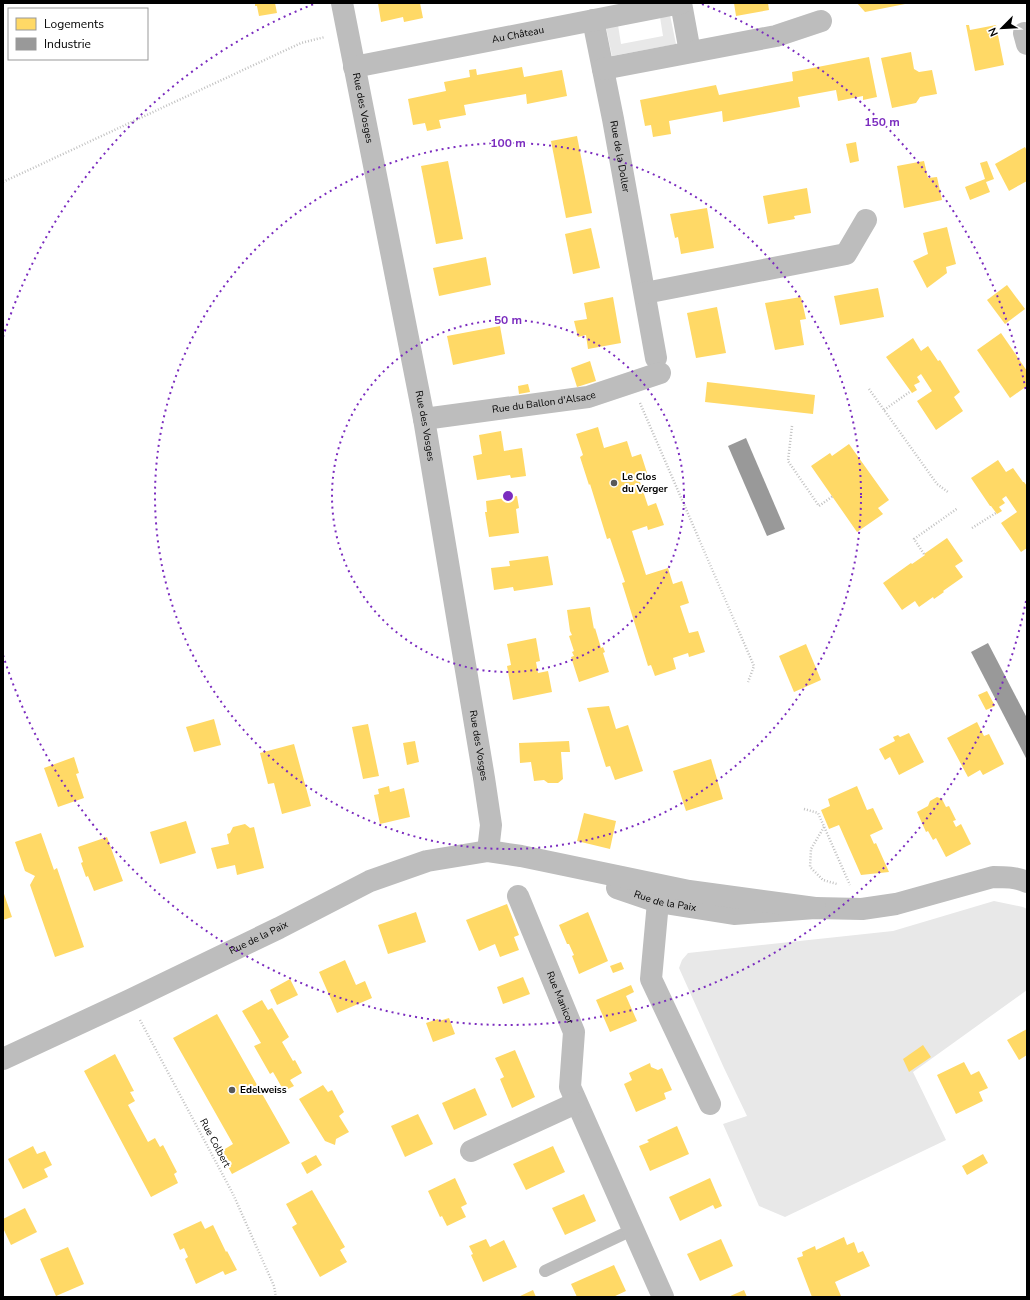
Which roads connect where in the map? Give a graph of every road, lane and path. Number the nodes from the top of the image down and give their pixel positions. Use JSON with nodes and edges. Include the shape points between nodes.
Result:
{"nodes":[{"id":1,"x":342,"y":3,"type":"edge"},
{"id":2,"x":681,"y":3,"type":"edge"},
{"id":3,"x":593,"y":20,"type":"junction"},
{"id":4,"x":821,"y":21,"type":"dead end"},
{"id":5,"x":347,"y":32,"type":"junction"},
{"id":6,"x":690,"y":52,"type":"junction"},
{"id":7,"x":354,"y":67,"type":"junction"},
{"id":8,"x":603,"y":69,"type":"junction"},
{"id":9,"x":3,"y":182,"type":"edge"},
{"id":10,"x":866,"y":220,"type":"dead end"},
{"id":11,"x":645,"y":293,"type":"junction"},
{"id":12,"x":658,"y":365,"type":"joint"},
{"id":13,"x":631,"y":382,"type":"junction"},
{"id":14,"x":869,"y":389,"type":"dead end"},
{"id":15,"x":911,"y":391,"type":"dead end"},
{"id":16,"x":884,"y":410,"type":"junction"},
{"id":17,"x":424,"y":419,"type":"junction"},
{"id":18,"x":792,"y":426,"type":"dead end"},
{"id":19,"x":948,"y":492,"type":"dead end"},
{"id":20,"x":832,"y":496,"type":"dead end"},
{"id":21,"x":958,"y":508,"type":"dead end"},
{"id":22,"x":996,"y":513,"type":"dead end"},
{"id":23,"x":972,"y":528,"type":"dead end"},
{"id":24,"x":924,"y":554,"type":"dead end"},
{"id":25,"x":748,"y":682,"type":"dead end"},
{"id":26,"x":804,"y":809,"type":"dead end"},
{"id":27,"x":824,"y":827,"type":"junction"},
{"id":28,"x":488,"y":851,"type":"junction"},
{"id":29,"x":521,"y":856,"type":"junction"},
{"id":30,"x":1027,"y":882,"type":"edge"},
{"id":31,"x":518,"y":896,"type":"dead end"},
{"id":32,"x":658,"y":902,"type":"junction"},
{"id":33,"x":815,"y":908,"type":"junction"},
{"id":34,"x":130,"y":1000,"type":"junction"},
{"id":35,"x":3,"y":1058,"type":"edge"},
{"id":36,"x":576,"y":1103,"type":"junction"},
{"id":37,"x":710,"y":1104,"type":"dead end"},
{"id":38,"x":471,"y":1151,"type":"dead end"},
{"id":39,"x":632,"y":1230,"type":"junction"},
{"id":40,"x":546,"y":1271,"type":"dead end"},
{"id":41,"x":276,"y":1297,"type":"edge"},
{"id":42,"x":663,"y":1297,"type":"edge"}],
"edges":[{"from":1,"to":5,"type":"street","name":"Rue des Vosges"},
{"from":2,"to":3,"type":"street","name":"Au Château"},
{"from":2,"to":6,"type":"street","name":"Au Château"},
{"from":3,"to":7,"type":"street","name":"Au Château"},
{"from":3,"to":8,"type":"street","name":"Rue de la Doller"},
{"from":4,"to":6,"type":"street","via":[[776,36]]},
{"from":5,"to":7,"type":"street","name":"Rue des Vosges"},
{"from":5,"to":9,"type":"path","via":[[301,43]]},
{"from":6,"to":8,"type":"street"},
{"from":7,"to":17,"type":"street","name":"Rue des Vosges"},
{"from":8,"to":11,"type":"street","name":"Rue de la Doller"},
{"from":10,"to":11,"type":"street","via":[[846,254]]},
{"from":11,"to":12,"type":"street","name":"Rue de la Doller"},
{"from":12,"to":13,"type":"street","name":"Rue du Ballon d'Alsace"},
{"from":13,"to":17,"type":"street","name":"Rue du Ballon d'Alsace","via":[[588,397]]},
{"from":13,"to":25,"type":"path","via":[[754,666]]},
{"from":14,"to":16,"type":"path"},
{"from":15,"to":16,"type":"path"},
{"from":16,"to":19,"type":"path","via":[[937,484]]},
{"from":17,"to":28,"type":"street","name":"Rue des Vosges","via":[[484,778],[491,826]]},
{"from":18,"to":20,"type":"path","via":[[788,461],[819,506]]},
{"from":21,"to":24,"type":"path","via":[[914,539]]},
{"from":22,"to":23,"type":"path"},
{"from":26,"to":27,"type":"path","via":[[818,813]]},
{"from":27,"to":27,"type":"path","via":[[810,850],[810,867],[822,880],[851,888]]},
{"from":28,"to":29,"type":"street","name":"Rue de la Paix"},
{"from":28,"to":34,"type":"street","name":"Rue de la Paix","via":[[427,861],[370,881]]},
{"from":29,"to":32,"type":"street","name":"Rue de la Paix"},
{"from":29,"to":33,"type":"street","name":"Rue de la Paix","via":[[689,891]]},
{"from":30,"to":33,"type":"street","name":"Rue de la Paix","via":[[993,877],[896,904],[862,909]]},
{"from":31,"to":36,"type":"street","name":"Rue Manicor","via":[[574,1032],[570,1087]]},
{"from":32,"to":33,"type":"street","name":"Rue de la Paix","via":[[734,914]]},
{"from":32,"to":37,"type":"street","via":[[651,979]]},
{"from":34,"to":35,"type":"street","name":"Rue de la Paix"},
{"from":34,"to":41,"type":"path","name":"Rue Colbert","via":[[233,1194],[274,1286]]},
{"from":36,"to":38,"type":"street"},
{"from":36,"to":39,"type":"street","name":"Rue Manicor"},
{"from":39,"to":40,"type":"lane"},
{"from":39,"to":42,"type":"street","name":"Rue Manicor"}]}
